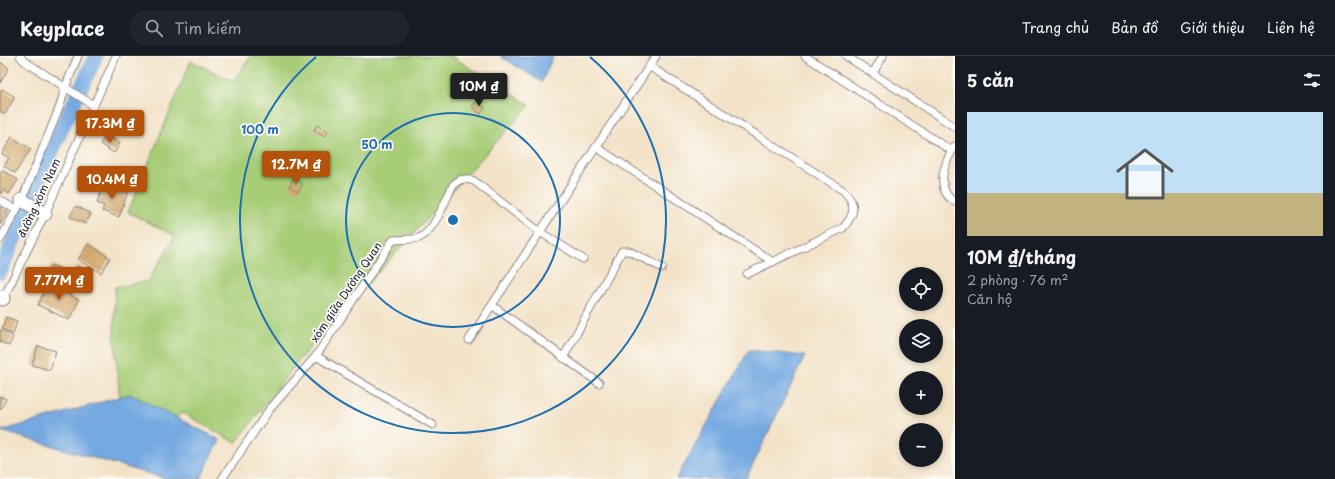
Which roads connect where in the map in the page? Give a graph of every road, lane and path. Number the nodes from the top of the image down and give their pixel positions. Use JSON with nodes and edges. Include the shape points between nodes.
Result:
{"nodes":[{"id":1,"x":78,"y":56,"type":"edge"},
{"id":2,"x":116,"y":56,"type":"edge"},
{"id":3,"x":656,"y":56,"type":"edge"},
{"id":4,"x":805,"y":56,"type":"edge"},
{"id":5,"x":846,"y":56,"type":"edge"},
{"id":6,"x":884,"y":56,"type":"edge"},
{"id":7,"x":22,"y":59,"type":"edge"},
{"id":8,"x":650,"y":66,"type":"junction"},
{"id":9,"x":872,"y":73,"type":"junction"},
{"id":10,"x":67,"y":90,"type":"junction"},
{"id":11,"x":93,"y":105,"type":"junction"},
{"id":12,"x":955,"y":127,"type":"edge"},
{"id":13,"x":596,"y":147,"type":"junction"},
{"id":14,"x":953,"y":149,"type":"edge"},
{"id":15,"x":0,"y":200,"type":"edge"},
{"id":16,"x":955,"y":202,"type":"edge"},
{"id":17,"x":19,"y":205,"type":"junction"},
{"id":18,"x":45,"y":214,"type":"junction"},
{"id":19,"x":540,"y":232,"type":"junction"},
{"id":20,"x":0,"y":240,"type":"edge"},
{"id":21,"x":583,"y":260,"type":"dead end"},
{"id":22,"x":773,"y":262,"type":"junction"},
{"id":23,"x":662,"y":268,"type":"dead end"},
{"id":24,"x":747,"y":274,"type":"dead end"},
{"id":25,"x":1,"y":300,"type":"edge"},
{"id":26,"x":493,"y":306,"type":"junction"},
{"id":27,"x":469,"y":340,"type":"dead end"},
{"id":28,"x":316,"y":356,"type":"junction"},
{"id":29,"x":563,"y":358,"type":"junction"},
{"id":30,"x":599,"y":383,"type":"dead end"},
{"id":31,"x":433,"y":425,"type":"dead end"},
{"id":32,"x":222,"y":479,"type":"edge"}],
"edges":[{"from":1,"to":10,"type":"lane"},
{"from":2,"to":11,"type":"lane","name":"đường xóm Nam"},
{"from":3,"to":8,"type":"lane"},
{"from":4,"to":14,"type":"lane"},
{"from":5,"to":9,"type":"lane"},
{"from":6,"to":9,"type":"lane"},
{"from":7,"to":10,"type":"lane"},
{"from":8,"to":13,"type":"lane"},
{"from":8,"to":22,"type":"lane","via":[[844,191],[852,200],[853,211],[843,228]]},
{"from":9,"to":12,"type":"lane"},
{"from":10,"to":11,"type":"lane"},
{"from":10,"to":17,"type":"lane"},
{"from":11,"to":18,"type":"lane","name":"đường xóm Nam"},
{"from":13,"to":19,"type":"lane"},
{"from":13,"to":22,"type":"lane"},
{"from":14,"to":16,"type":"lane","via":[[942,179],[944,190]]},
{"from":15,"to":17,"type":"lane"},
{"from":17,"to":18,"type":"street"},
{"from":17,"to":20,"type":"lane"},
{"from":18,"to":25,"type":"lane","name":"đường xóm Nam"},
{"from":19,"to":21,"type":"lane"},
{"from":19,"to":26,"type":"lane"},
{"from":19,"to":28,"type":"lane","name":"xóm giữa Dương Quan","via":[[474,181],[462,179],[453,185],[425,235],[414,239],[394,240]]},
{"from":22,"to":24,"type":"lane"},
{"from":23,"to":29,"type":"lane","via":[[629,251],[622,251]]},
{"from":26,"to":27,"type":"lane"},
{"from":26,"to":29,"type":"lane"},
{"from":28,"to":31,"type":"lane","name":"xóm giữa Dương Quan"},
{"from":28,"to":32,"type":"lane","name":"xóm giữa Dương Quan","via":[[269,410]]},
{"from":29,"to":30,"type":"lane"}]}
